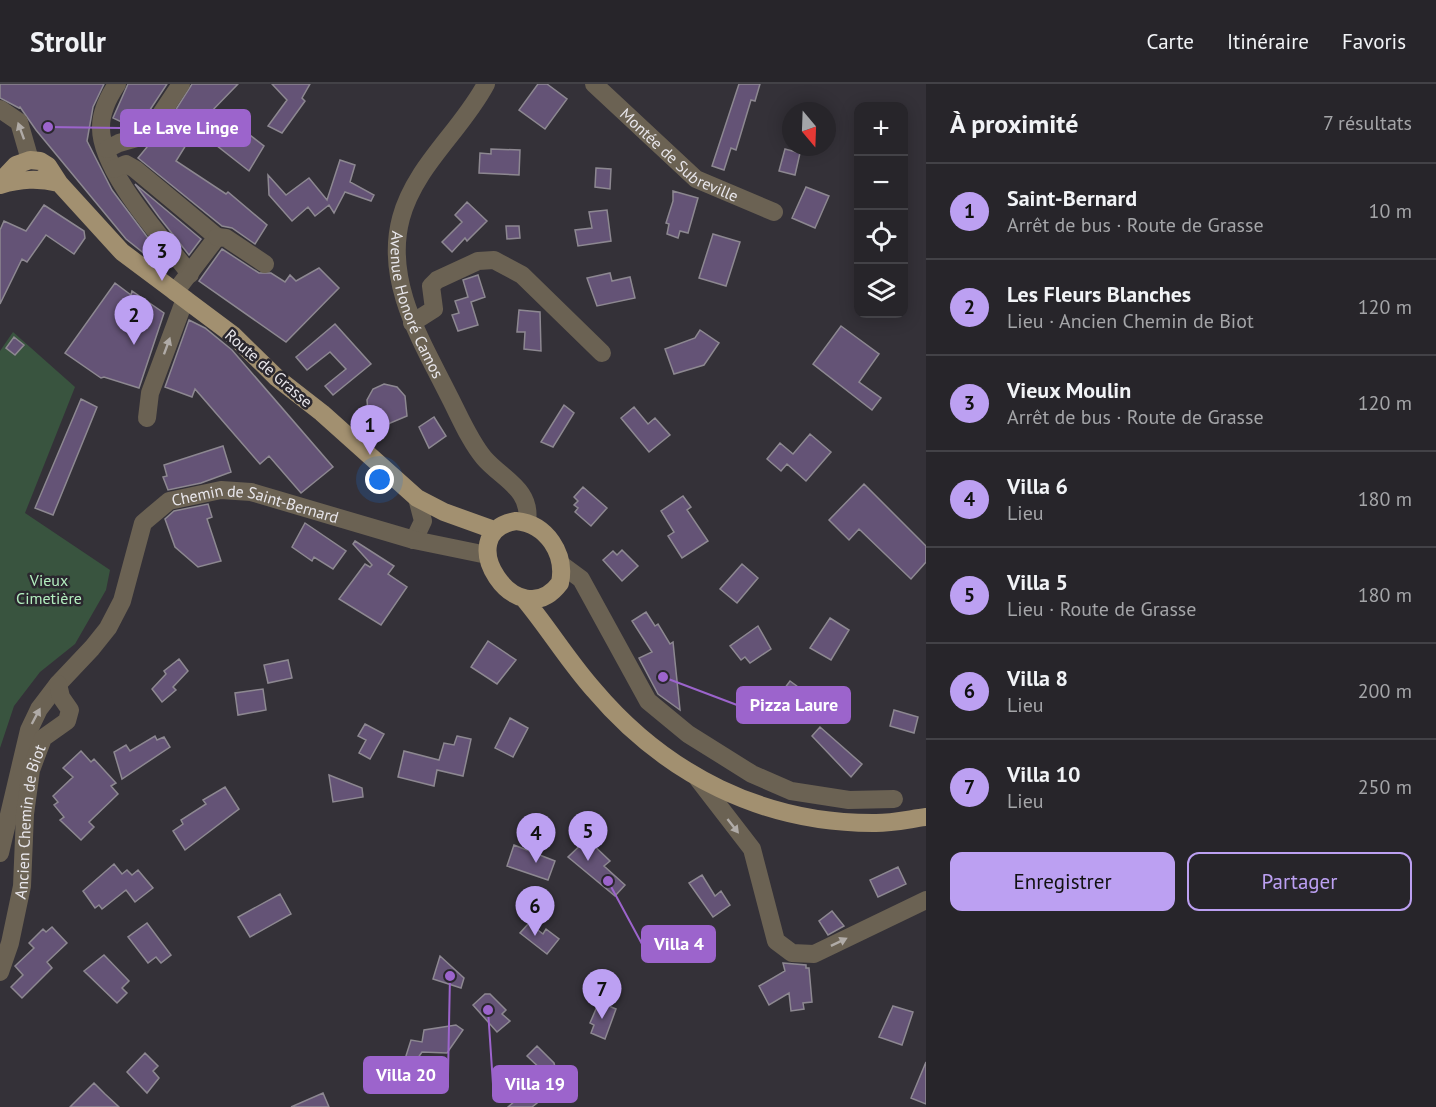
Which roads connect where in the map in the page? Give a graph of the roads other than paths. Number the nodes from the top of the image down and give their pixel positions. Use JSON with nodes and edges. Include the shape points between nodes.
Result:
{"nodes":[{"id":1,"x":181,"y":84,"type":"edge"},
{"id":2,"x":486,"y":84,"type":"edge"},
{"id":3,"x":594,"y":84,"type":"edge"},
{"id":4,"x":114,"y":85,"type":"edge"},
{"id":5,"x":0,"y":109,"type":"edge"},
{"id":6,"x":107,"y":149,"type":"junction"},
{"id":7,"x":30,"y":160,"type":"junction"},
{"id":8,"x":114,"y":169,"type":"junction"},
{"id":9,"x":59,"y":183,"type":"junction"},
{"id":10,"x":0,"y":184,"type":"edge"},
{"id":11,"x":774,"y":213,"type":"dead end"},
{"id":12,"x":217,"y":237,"type":"junction"},
{"id":13,"x":265,"y":264,"type":"dead end"},
{"id":14,"x":190,"y":274,"type":"junction"},
{"id":15,"x":180,"y":295,"type":"junction"},
{"id":16,"x":412,"y":323,"type":"junction"},
{"id":17,"x":602,"y":352,"type":"dead end"},
{"id":18,"x":147,"y":418,"type":"dead end"},
{"id":19,"x":417,"y":498,"type":"junction"},
{"id":20,"x":527,"y":522,"type":"junction"},
{"id":21,"x":494,"y":530,"type":"junction"},
{"id":22,"x":414,"y":540,"type":"junction"},
{"id":23,"x":487,"y":555,"type":"junction"},
{"id":24,"x":562,"y":565,"type":"junction"},
{"id":25,"x":554,"y":592,"type":"junction"},
{"id":26,"x":525,"y":600,"type":"junction"},
{"id":27,"x":555,"y":636,"type":"junction"},
{"id":28,"x":58,"y":684,"type":"junction"},
{"id":29,"x":698,"y":779,"type":"junction"},
{"id":30,"x":894,"y":799,"type":"dead end"},
{"id":31,"x":926,"y":817,"type":"edge"},
{"id":32,"x":0,"y":853,"type":"edge"},
{"id":33,"x":926,"y":900,"type":"edge"},
{"id":34,"x":0,"y":972,"type":"edge"}],
"edges":[{"from":1,"to":6,"type":"street","via":[[147,135]]},
{"from":2,"to":16,"type":"street","name":"Avenue Honoré Camos","via":[[414,184],[401,218],[398,273]]},
{"from":3,"to":11,"type":"street","name":"Montée de Subreville","via":[[696,180]]},
{"from":4,"to":6,"type":"street","via":[[101,128]]},
{"from":7,"to":5,"type":"street","one_way":true,"via":[[19,122]]},
{"from":6,"to":8,"type":"street"},
{"from":7,"to":9,"type":"main road","name":"Route de Grasse","via":[[48,166]]},
{"from":7,"to":10,"type":"main road","via":[[16,165]]},
{"from":8,"to":12,"type":"street","via":[[126,164],[135,169]]},
{"from":8,"to":14,"type":"street","via":[[123,188]]},
{"from":9,"to":10,"type":"main road","via":[[41,178]]},
{"from":9,"to":15,"type":"main road","name":"Route de Grasse","via":[[122,252]]},
{"from":12,"to":13,"type":"street","via":[[226,238]]},
{"from":12,"to":14,"type":"street"},
{"from":14,"to":15,"type":"street"},
{"from":18,"to":15,"type":"street","one_way":true,"via":[[150,393]]},
{"from":15,"to":19,"type":"main road","name":"Route de Grasse","via":[[233,335],[277,378]]},
{"from":16,"to":17,"type":"street","via":[[434,309],[431,286],[437,280],[478,261],[494,260],[522,275]]},
{"from":16,"to":20,"type":"street","name":"Avenue Honoré Camos","via":[[483,457],[524,498]]},
{"from":19,"to":21,"type":"main road","name":"Route de Grasse"},
{"from":19,"to":22,"type":"street","via":[[423,521]]},
{"from":20,"to":21,"type":"main road","via":[[505,523]]},
{"from":20,"to":24,"type":"main road","via":[[547,536]]},
{"from":21,"to":23,"type":"main road","via":[[488,539]]},
{"from":22,"to":23,"type":"street","name":"Chemin de Saint-Bernard"},
{"from":22,"to":28,"type":"street","name":"Chemin de Saint-Bernard","via":[[251,492],[221,490],[169,501],[143,523],[122,601],[108,628]]},
{"from":23,"to":26,"type":"main road","via":[[507,589]]},
{"from":24,"to":25,"type":"main road","via":[[561,583]]},
{"from":24,"to":30,"type":"street","via":[[581,579],[648,701],[688,734],[752,774],[791,791],[849,800]]},
{"from":25,"to":26,"type":"main road"},
{"from":25,"to":27,"type":"main road"},
{"from":26,"to":27,"type":"main road"},
{"from":27,"to":29,"type":"main road","via":[[594,690],[632,729]]},
{"from":32,"to":28,"type":"street","name":"Chemin de Saint-Bernard","one_way":true,"via":[[29,730]]},
{"from":28,"to":34,"type":"street","name":"Ancien Chemin de Biot","via":[[69,710],[67,722],[43,738],[32,770],[25,814],[22,886]]},
{"from":29,"to":31,"type":"main road","via":[[745,802],[804,818],[878,823]]},
{"from":29,"to":33,"type":"street","one_way":true,"via":[[752,849],[776,941],[792,953],[814,954]]}]}
